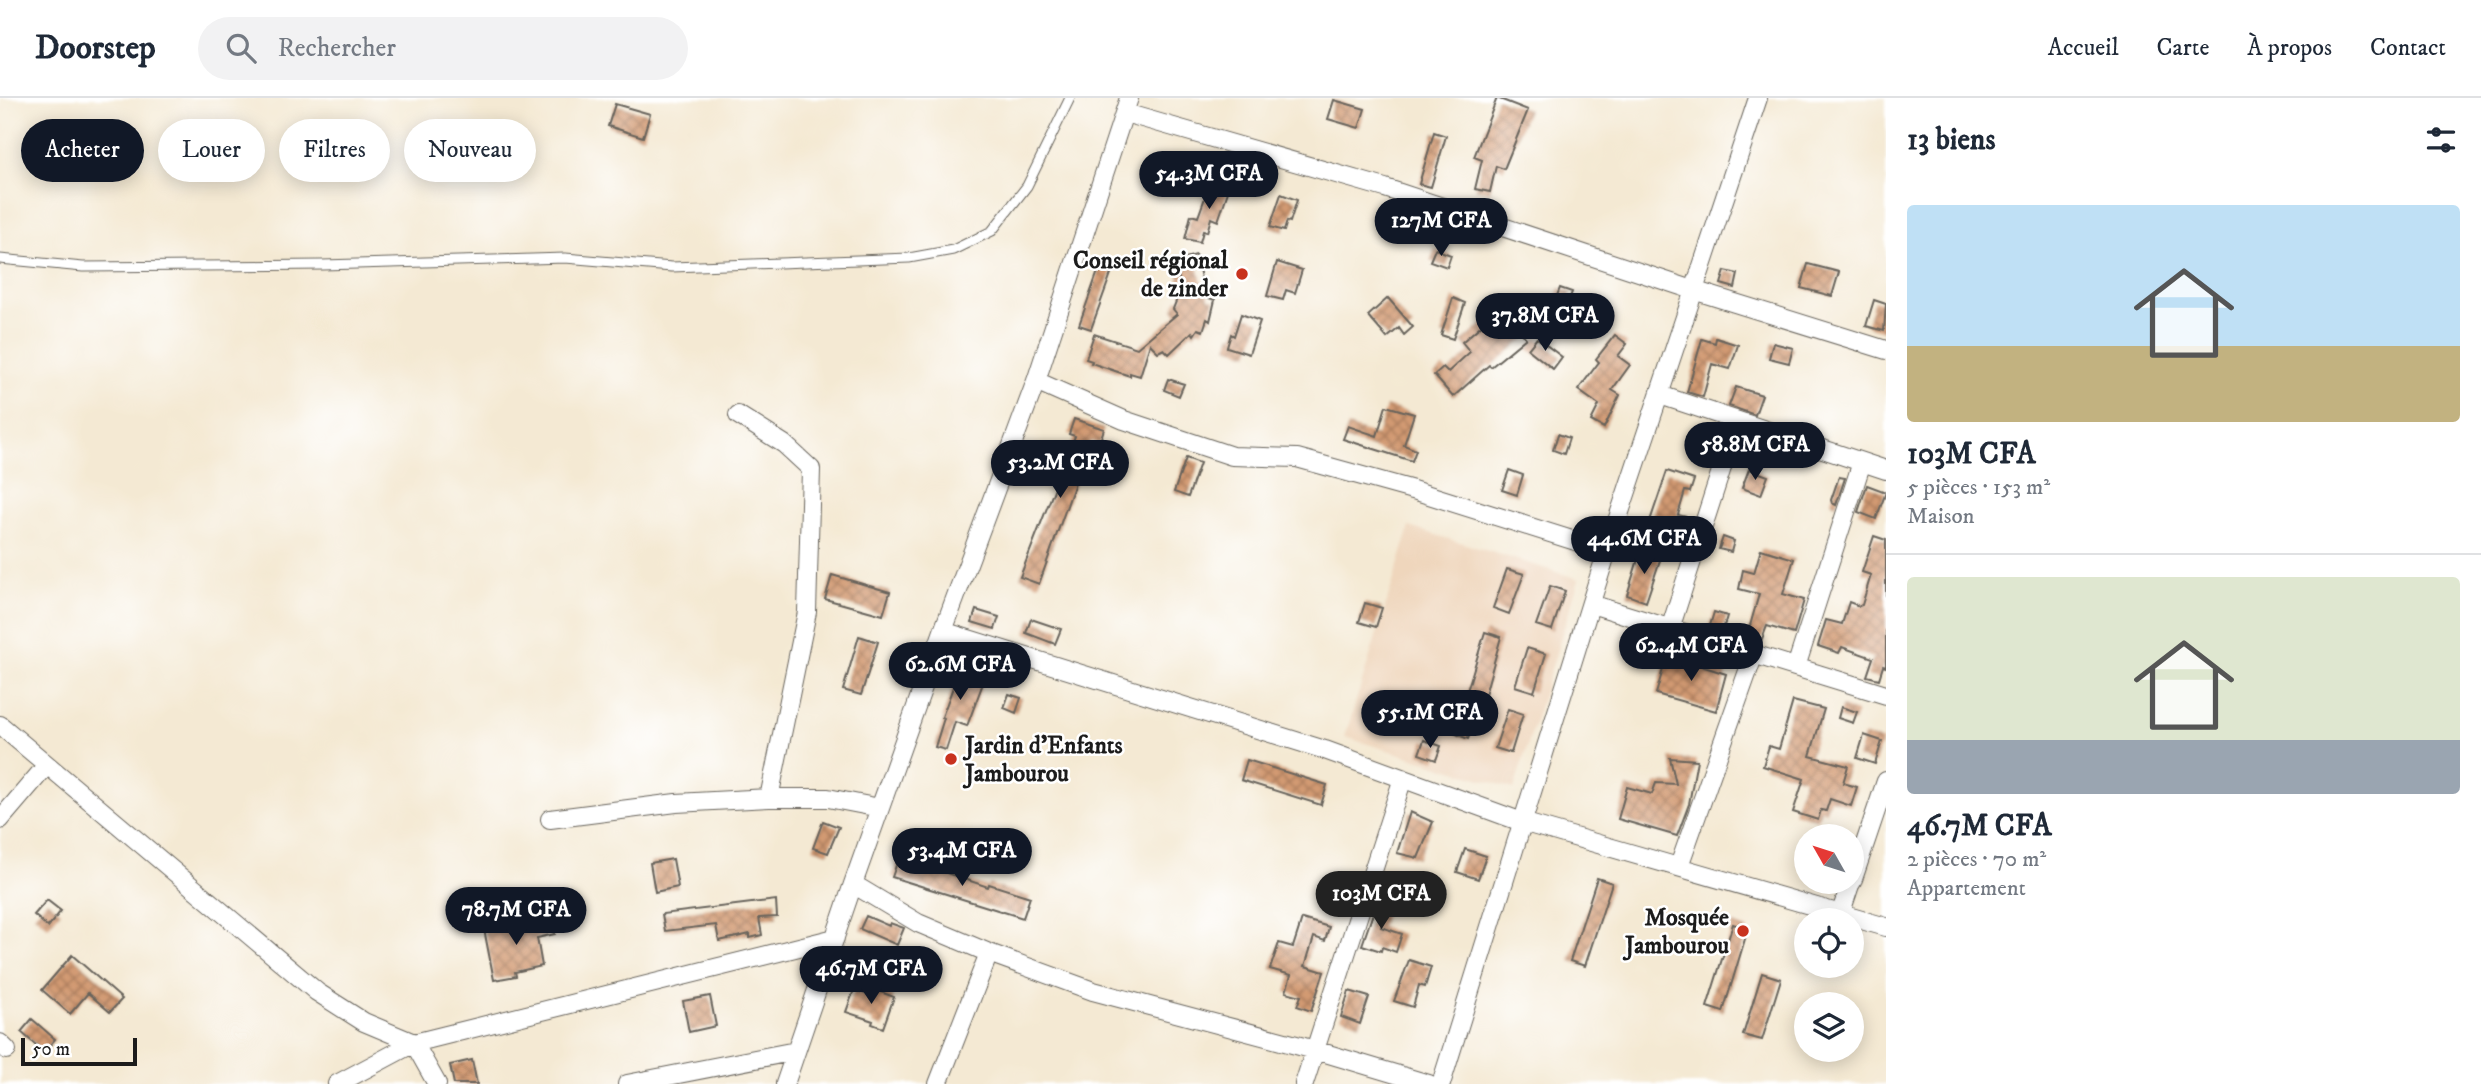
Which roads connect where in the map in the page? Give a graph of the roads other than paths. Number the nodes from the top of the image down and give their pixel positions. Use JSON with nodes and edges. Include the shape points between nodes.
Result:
{"nodes":[{"id":1,"x":1070,"y":98,"type":"edge"},
{"id":2,"x":1758,"y":98,"type":"edge"},
{"id":3,"x":1127,"y":105,"type":"edge"},
{"id":4,"x":0,"y":259,"type":"edge"},
{"id":5,"x":1693,"y":290,"type":"junction"},
{"id":6,"x":1886,"y":350,"type":"edge"},
{"id":7,"x":1036,"y":381,"type":"junction"},
{"id":8,"x":1660,"y":395,"type":"junction"},
{"id":9,"x":738,"y":415,"type":"dead end"},
{"id":10,"x":1737,"y":421,"type":"junction"},
{"id":11,"x":1862,"y":462,"type":"junction"},
{"id":12,"x":1886,"y":470,"type":"edge"},
{"id":13,"x":1607,"y":551,"type":"junction"},
{"id":14,"x":1591,"y":604,"type":"junction"},
{"id":15,"x":1670,"y":629,"type":"junction"},
{"id":16,"x":943,"y":631,"type":"junction"},
{"id":17,"x":1754,"y":654,"type":"junction"},
{"id":18,"x":1796,"y":667,"type":"junction"},
{"id":19,"x":1886,"y":695,"type":"edge"},
{"id":20,"x":0,"y":724,"type":"edge"},
{"id":21,"x":47,"y":765,"type":"junction"},
{"id":22,"x":1403,"y":778,"type":"junction"},
{"id":23,"x":1886,"y":781,"type":"edge"},
{"id":24,"x":769,"y":798,"type":"junction"},
{"id":25,"x":880,"y":808,"type":"junction"},
{"id":26,"x":550,"y":819,"type":"dead end"},
{"id":27,"x":0,"y":820,"type":"edge"},
{"id":28,"x":1522,"y":822,"type":"junction"},
{"id":29,"x":1864,"y":846,"type":"edge"},
{"id":30,"x":1679,"y":866,"type":"junction"},
{"id":31,"x":853,"y":884,"type":"junction"},
{"id":32,"x":1817,"y":908,"type":"edge"},
{"id":33,"x":1864,"y":921,"type":"edge"},
{"id":34,"x":1886,"y":927,"type":"edge"},
{"id":35,"x":835,"y":938,"type":"junction"},
{"id":36,"x":989,"y":953,"type":"junction"},
{"id":37,"x":414,"y":1043,"type":"junction"},
{"id":38,"x":1315,"y":1050,"type":"junction"},
{"id":39,"x":796,"y":1051,"type":"junction"},
{"id":40,"x":337,"y":1084,"type":"edge"},
{"id":41,"x":437,"y":1084,"type":"edge"},
{"id":42,"x":627,"y":1084,"type":"edge"},
{"id":43,"x":785,"y":1084,"type":"edge"},
{"id":44,"x":938,"y":1084,"type":"edge"},
{"id":45,"x":1304,"y":1084,"type":"edge"},
{"id":46,"x":1429,"y":1084,"type":"edge"},
{"id":47,"x":1441,"y":1084,"type":"edge"}],
"edges":[{"from":1,"to":4,"type":"lane","via":[[1027,186],[992,230],[953,250],[909,258],[672,267],[565,258],[83,267]]},
{"from":2,"to":5,"type":"street"},
{"from":3,"to":5,"type":"street"},
{"from":3,"to":7,"type":"street"},
{"from":5,"to":6,"type":"street"},
{"from":5,"to":8,"type":"street"},
{"from":7,"to":13,"type":"street","via":[[1124,420],[1232,457],[1297,458]]},
{"from":7,"to":16,"type":"street"},
{"from":8,"to":10,"type":"street"},
{"from":8,"to":13,"type":"street"},
{"from":9,"to":24,"type":"street","via":[[784,444],[811,469],[807,612]]},
{"from":10,"to":11,"type":"street"},
{"from":10,"to":15,"type":"street"},
{"from":11,"to":12,"type":"street"},
{"from":11,"to":18,"type":"street"},
{"from":13,"to":14,"type":"street"},
{"from":14,"to":15,"type":"street"},
{"from":14,"to":28,"type":"street"},
{"from":15,"to":17,"type":"street"},
{"from":16,"to":22,"type":"street"},
{"from":16,"to":25,"type":"street"},
{"from":17,"to":18,"type":"street"},
{"from":17,"to":30,"type":"street"},
{"from":18,"to":19,"type":"street"},
{"from":20,"to":21,"type":"street"},
{"from":21,"to":27,"type":"street"},
{"from":21,"to":37,"type":"street","via":[[317,992],[364,1022]]},
{"from":22,"to":28,"type":"street"},
{"from":22,"to":38,"type":"street"},
{"from":23,"to":29,"type":"street"},
{"from":24,"to":25,"type":"street","via":[[828,798]]},
{"from":24,"to":26,"type":"street","via":[[676,803]]},
{"from":25,"to":31,"type":"street"},
{"from":28,"to":30,"type":"street"},
{"from":28,"to":47,"type":"street"},
{"from":30,"to":32,"type":"street"},
{"from":31,"to":35,"type":"street"},
{"from":31,"to":36,"type":"street","via":[[918,923]]},
{"from":33,"to":34,"type":"street"},
{"from":35,"to":37,"type":"street"},
{"from":35,"to":39,"type":"street"},
{"from":36,"to":38,"type":"street","via":[[1093,991]]},
{"from":36,"to":44,"type":"street"},
{"from":37,"to":40,"type":"street"},
{"from":37,"to":41,"type":"street"},
{"from":38,"to":45,"type":"street"},
{"from":38,"to":46,"type":"street"},
{"from":39,"to":42,"type":"street"},
{"from":39,"to":43,"type":"street"}]}
